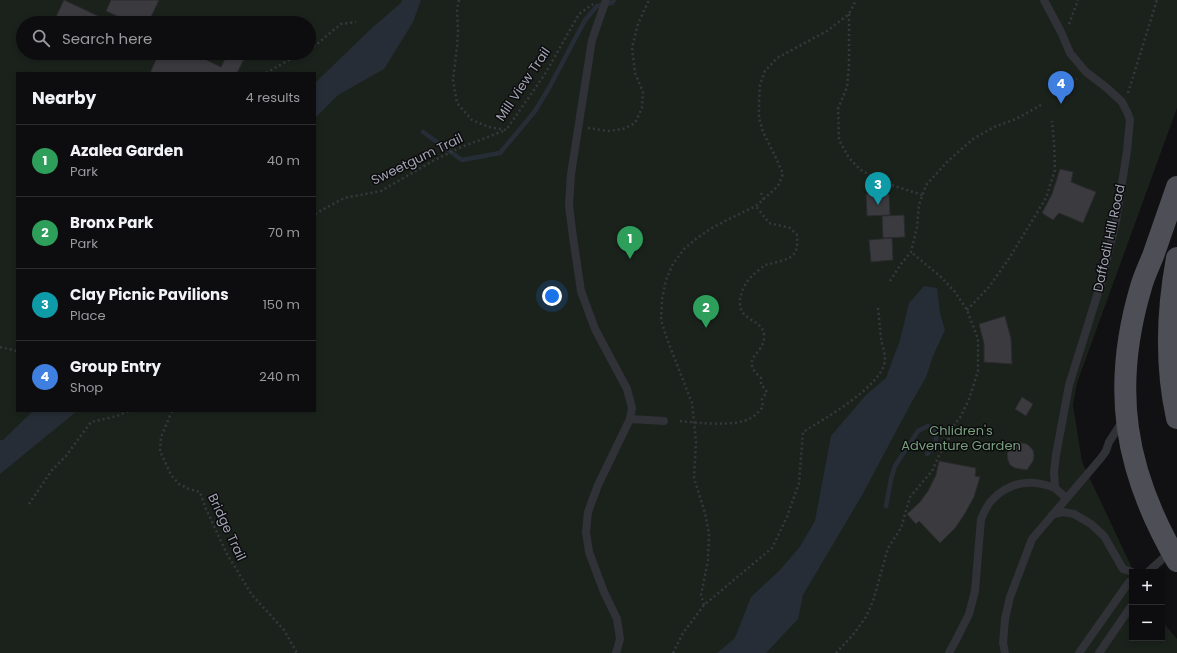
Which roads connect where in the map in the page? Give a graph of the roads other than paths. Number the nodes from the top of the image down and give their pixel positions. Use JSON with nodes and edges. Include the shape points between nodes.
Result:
{"nodes":[{"id":1,"x":606,"y":0,"type":"edge"},
{"id":2,"x":1044,"y":0,"type":"edge"},
{"id":3,"x":1177,"y":187,"type":"edge"},
{"id":4,"x":1177,"y":258,"type":"edge"},
{"id":5,"x":1126,"y":416,"type":"junction"},
{"id":6,"x":1177,"y":418,"type":"edge"},
{"id":7,"x":630,"y":419,"type":"junction"},
{"id":8,"x":664,"y":421,"type":"dead end"},
{"id":9,"x":1055,"y":488,"type":"junction"},
{"id":10,"x":1066,"y":498,"type":"junction"},
{"id":11,"x":1052,"y":515,"type":"junction"},
{"id":12,"x":1175,"y":553,"type":"edge"},
{"id":13,"x":1152,"y":569,"type":"edge"},
{"id":14,"x":1129,"y":571,"type":"edge"},
{"id":15,"x":1129,"y":582,"type":"edge"},
{"id":16,"x":1129,"y":609,"type":"edge"},
{"id":17,"x":616,"y":653,"type":"edge"},
{"id":18,"x":949,"y":653,"type":"edge"},
{"id":19,"x":1005,"y":653,"type":"edge"},
{"id":20,"x":1079,"y":653,"type":"edge"},
{"id":21,"x":1099,"y":653,"type":"edge"}],
"edges":[{"from":1,"to":7,"type":"lane","via":[[592,40],[571,174],[569,206],[581,291],[595,329],[627,389],[632,408]]},
{"from":2,"to":9,"type":"lane","name":"Daffodil Hill Road","via":[[1070,53],[1086,72],[1122,102],[1128,114],[1130,129],[1116,221],[1101,283],[1069,386],[1056,455]]},
{"from":3,"to":5,"type":"main road","via":[[1141,287],[1128,341]]},
{"from":4,"to":6,"type":"main road","via":[[1170,295],[1168,337]]},
{"from":5,"to":10,"type":"lane","via":[[1101,458]]},
{"from":5,"to":12,"type":"main road","via":[[1139,479],[1153,515]]},
{"from":7,"to":8,"type":"lane"},
{"from":7,"to":17,"type":"lane","via":[[598,485],[588,512],[586,532],[589,552],[617,618],[620,639]]},
{"from":9,"to":10,"type":"lane"},
{"from":9,"to":18,"type":"lane","via":[[1036,482],[1016,484],[1004,490],[986,509],[981,519],[975,592],[969,614]]},
{"from":10,"to":11,"type":"lane"},
{"from":11,"to":14,"type":"lane","via":[[1063,512],[1074,514],[1091,524],[1104,536],[1123,568]]},
{"from":11,"to":19,"type":"lane","via":[[1032,539],[1010,597],[1005,619]]},
{"from":12,"to":13,"type":"lane"},
{"from":15,"to":20,"type":"lane"},
{"from":16,"to":21,"type":"lane"}]}
